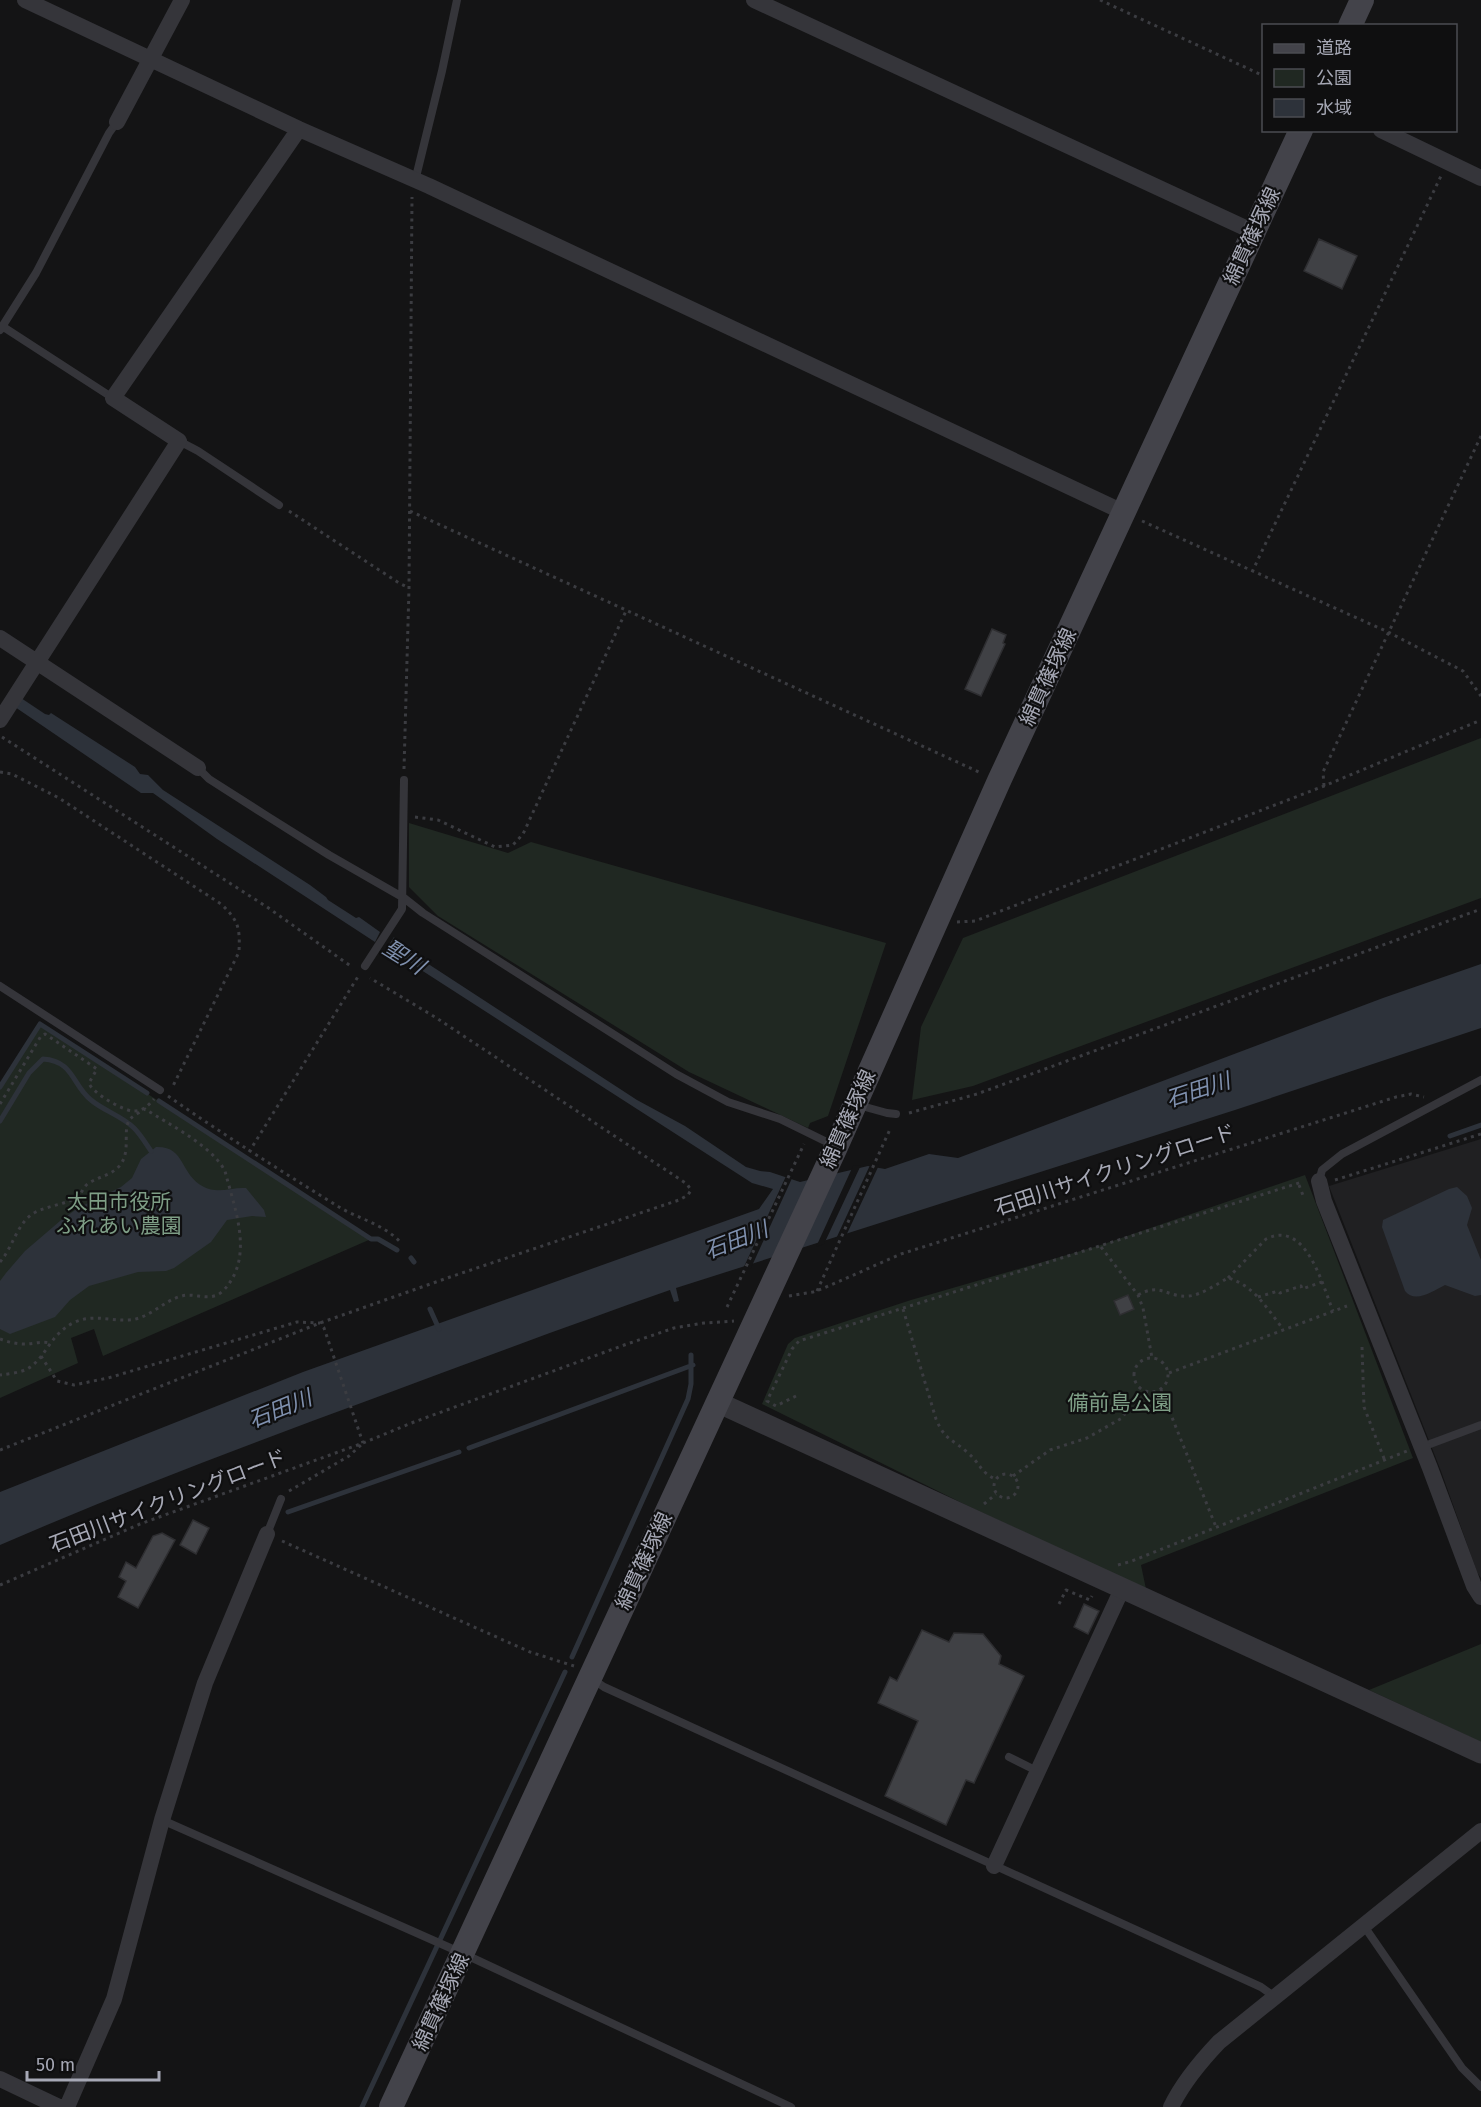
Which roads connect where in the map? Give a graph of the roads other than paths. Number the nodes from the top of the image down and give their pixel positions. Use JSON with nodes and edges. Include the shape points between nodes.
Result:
{"nodes":[{"id":1,"x":25,"y":0,"type":"edge"},
{"id":2,"x":182,"y":0,"type":"edge"},
{"id":3,"x":457,"y":0,"type":"edge"},
{"id":4,"x":754,"y":0,"type":"edge"},
{"id":5,"x":1362,"y":0,"type":"edge"},
{"id":6,"x":1351,"y":24,"type":"edge"},
{"id":7,"x":151,"y":58,"type":"junction"},
{"id":8,"x":117,"y":122,"type":"joint"},
{"id":9,"x":299,"y":129,"type":"junction"},
{"id":10,"x":1300,"y":132,"type":"edge"},
{"id":11,"x":1385,"y":132,"type":"edge"},
{"id":12,"x":1481,"y":178,"type":"edge"},
{"id":13,"x":415,"y":181,"type":"junction"},
{"id":14,"x":1254,"y":232,"type":"junction"},
{"id":15,"x":1,"y":328,"type":"edge"},
{"id":16,"x":113,"y":398,"type":"junction"},
{"id":17,"x":179,"y":441,"type":"junction"},
{"id":18,"x":279,"y":505,"type":"road end"},
{"id":19,"x":1123,"y":512,"type":"junction"},
{"id":20,"x":0,"y":638,"type":"edge"},
{"id":21,"x":34,"y":667,"type":"junction"},
{"id":22,"x":0,"y":720,"type":"edge"},
{"id":23,"x":198,"y":768,"type":"joint"},
{"id":24,"x":404,"y":780,"type":"road end"},
{"id":25,"x":404,"y":898,"type":"junction"},
{"id":26,"x":363,"y":970,"type":"road end"},
{"id":27,"x":0,"y":986,"type":"edge"},
{"id":28,"x":1481,"y":1080,"type":"edge"},
{"id":29,"x":160,"y":1090,"type":"road end"},
{"id":30,"x":855,"y":1104,"type":"junction"},
{"id":31,"x":896,"y":1114,"type":"road end"},
{"id":32,"x":833,"y":1151,"type":"junction"},
{"id":33,"x":1319,"y":1181,"type":"joint"},
{"id":34,"x":717,"y":1402,"type":"junction"},
{"id":35,"x":1481,"y":1425,"type":"edge"},
{"id":36,"x":1415,"y":1448,"type":"junction"},
{"id":37,"x":281,"y":1499,"type":"road end"},
{"id":38,"x":267,"y":1534,"type":"joint"},
{"id":39,"x":1122,"y":1589,"type":"junction"},
{"id":40,"x":1481,"y":1597,"type":"edge"},
{"id":41,"x":591,"y":1678,"type":"junction"},
{"id":42,"x":1481,"y":1753,"type":"edge"},
{"id":43,"x":1009,"y":1757,"type":"dead end"},
{"id":44,"x":1037,"y":1771,"type":"junction"},
{"id":45,"x":162,"y":1820,"type":"junction"},
{"id":46,"x":1481,"y":1831,"type":"edge"},
{"id":47,"x":994,"y":1866,"type":"junction"},
{"id":48,"x":1364,"y":1926,"type":"junction"},
{"id":49,"x":464,"y":1954,"type":"junction"},
{"id":50,"x":1275,"y":1997,"type":"junction"},
{"id":51,"x":0,"y":2079,"type":"edge"},
{"id":52,"x":1481,"y":2087,"type":"edge"},
{"id":53,"x":59,"y":2107,"type":"edge"},
{"id":54,"x":68,"y":2107,"type":"edge"},
{"id":55,"x":392,"y":2107,"type":"edge"},
{"id":56,"x":791,"y":2107,"type":"edge"},
{"id":57,"x":1171,"y":2107,"type":"edge"}],
"edges":[{"from":1,"to":7,"type":"street"},
{"from":2,"to":7,"type":"street"},
{"from":3,"to":13,"type":"lane"},
{"from":4,"to":14,"type":"street"},
{"from":5,"to":6,"type":"main road"},
{"from":7,"to":8,"type":"street"},
{"from":7,"to":9,"type":"street"},
{"from":8,"to":15,"type":"lane","via":[[41,264]]},
{"from":9,"to":13,"type":"street"},
{"from":9,"to":16,"type":"street"},
{"from":10,"to":14,"type":"main road","name":"綿貫篠塚線"},
{"from":11,"to":12,"type":"street"},
{"from":13,"to":19,"type":"street"},
{"from":14,"to":19,"type":"main road","name":"綿貫篠塚線"},
{"from":15,"to":16,"type":"lane"},
{"from":16,"to":17,"type":"street"},
{"from":17,"to":18,"type":"lane"},
{"from":17,"to":21,"type":"street"},
{"from":19,"to":30,"type":"main road","name":"綿貫篠塚線"},
{"from":20,"to":21,"type":"street"},
{"from":21,"to":22,"type":"street"},
{"from":21,"to":23,"type":"street"},
{"from":23,"to":25,"type":"lane","via":[[267,816]]},
{"from":24,"to":25,"type":"lane"},
{"from":25,"to":26,"type":"lane","via":[[402,909]]},
{"from":25,"to":32,"type":"lane","via":[[676,1074],[728,1102],[780,1119]]},
{"from":27,"to":29,"type":"lane"},
{"from":28,"to":33,"type":"lane","via":[[1342,1154],[1322,1170]]},
{"from":30,"to":31,"type":"lane"},
{"from":30,"to":32,"type":"main road","name":"綿貫篠塚線"},
{"from":32,"to":34,"type":"main road","name":"綿貫篠塚線","via":[[777,1292]]},
{"from":33,"to":36,"type":"street"},
{"from":34,"to":39,"type":"street"},
{"from":34,"to":41,"type":"main road","name":"綿貫篠塚線"},
{"from":35,"to":36,"type":"lane"},
{"from":36,"to":40,"type":"street"},
{"from":37,"to":38,"type":"lane"},
{"from":38,"to":45,"type":"street","via":[[205,1683]]},
{"from":39,"to":42,"type":"street"},
{"from":39,"to":44,"type":"street"},
{"from":41,"to":47,"type":"lane","via":[[604,1688]]},
{"from":41,"to":49,"type":"main road","name":"綿貫篠塚線"},
{"from":43,"to":44,"type":"lane"},
{"from":44,"to":47,"type":"street"},
{"from":45,"to":49,"type":"lane"},
{"from":45,"to":54,"type":"street","via":[[114,1999]]},
{"from":46,"to":48,"type":"street"},
{"from":47,"to":50,"type":"lane","via":[[1261,1986]]},
{"from":48,"to":50,"type":"street"},
{"from":48,"to":52,"type":"lane","via":[[1462,2068]]},
{"from":49,"to":55,"type":"main road","name":"綿貫篠塚線"},
{"from":49,"to":56,"type":"lane"},
{"from":50,"to":57,"type":"street","via":[[1198,2064]]},
{"from":51,"to":53,"type":"street"}]}
